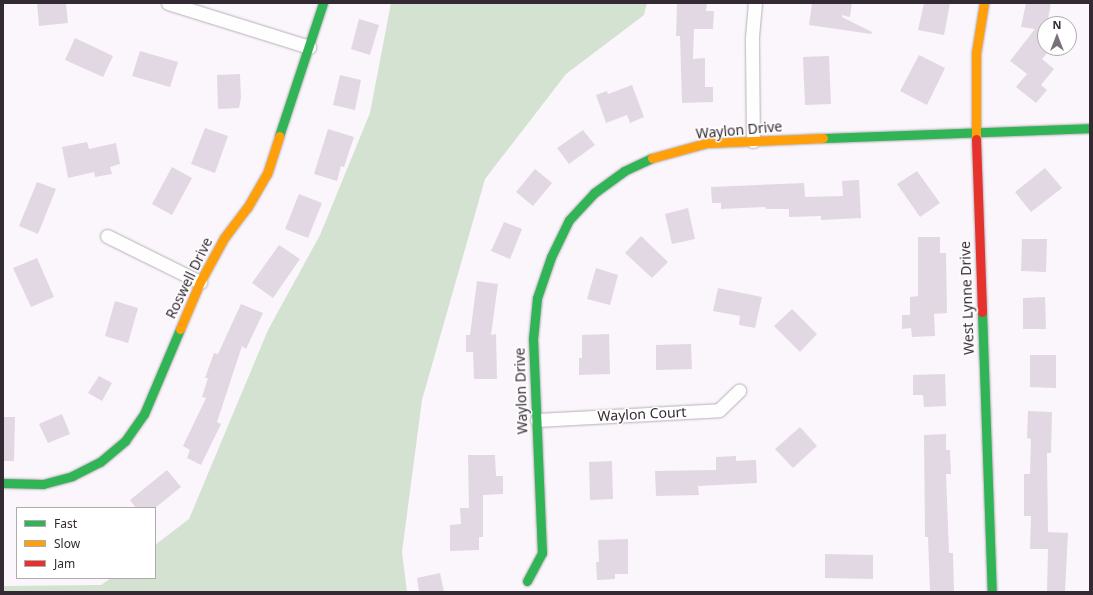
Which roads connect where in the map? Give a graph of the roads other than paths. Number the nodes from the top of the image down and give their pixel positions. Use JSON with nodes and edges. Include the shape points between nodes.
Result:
{"nodes":[{"id":1,"x":168,"y":3,"type":"edge"},
{"id":2,"x":323,"y":3,"type":"edge"},
{"id":3,"x":755,"y":3,"type":"edge"},
{"id":4,"x":984,"y":3,"type":"edge"},
{"id":5,"x":309,"y":47,"type":"junction"},
{"id":6,"x":1090,"y":128,"type":"edge"},
{"id":7,"x":976,"y":133,"type":"junction"},
{"id":8,"x":753,"y":141,"type":"junction"},
{"id":9,"x":107,"y":236,"type":"dead end"},
{"id":10,"x":200,"y":282,"type":"junction"},
{"id":11,"x":740,"y":391,"type":"dead end"},
{"id":12,"x":537,"y":420,"type":"junction"},
{"id":13,"x":3,"y":483,"type":"edge"},
{"id":14,"x":527,"y":580,"type":"dead end"},
{"id":15,"x":992,"y":592,"type":"edge"}],
"edges":[{"from":1,"to":5,"type":"street"},
{"from":2,"to":5,"type":"street","name":"Roswell Drive"},
{"from":3,"to":8,"type":"street","via":[[752,37]]},
{"from":4,"to":7,"type":"street","name":"West Lynne Drive","via":[[976,53]]},
{"from":5,"to":10,"type":"street","name":"Roswell Drive","via":[[266,174],[247,208],[224,238]]},
{"from":6,"to":7,"type":"street","name":"Waylon Drive"},
{"from":7,"to":8,"type":"street","name":"Waylon Drive"},
{"from":7,"to":15,"type":"street","name":"West Lynne Drive"},
{"from":8,"to":12,"type":"street","name":"Waylon Drive","via":[[707,144],[658,155],[624,171],[594,193],[569,220],[551,256],[537,298],[533,339]]},
{"from":9,"to":10,"type":"street"},
{"from":10,"to":13,"type":"street","name":"Roswell Drive","via":[[144,414],[125,441],[100,462],[72,476],[43,484]]},
{"from":11,"to":12,"type":"street","name":"Waylon Court","via":[[719,410]]},
{"from":12,"to":14,"type":"street","name":"Waylon Drive","via":[[542,553]]}]}
